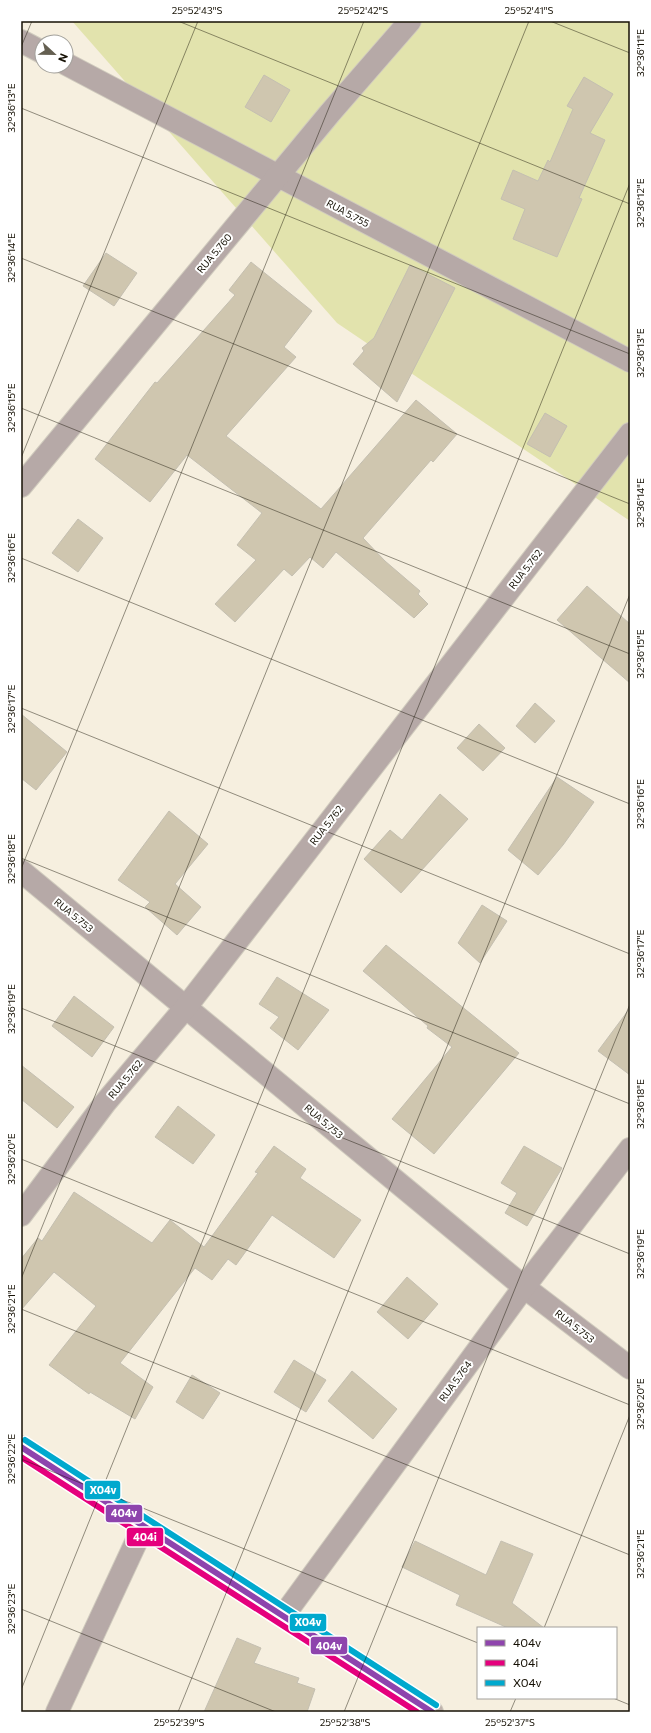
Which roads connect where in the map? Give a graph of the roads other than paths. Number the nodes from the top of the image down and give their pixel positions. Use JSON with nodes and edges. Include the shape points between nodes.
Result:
{"nodes":[{"id":1,"x":410,"y":21,"type":"edge"},
{"id":2,"x":21,"y":40,"type":"edge"},
{"id":3,"x":34,"y":47,"type":"edge"},
{"id":4,"x":74,"y":68,"type":"edge"},
{"id":5,"x":278,"y":176,"type":"junction"},
{"id":6,"x":630,"y":361,"type":"edge"},
{"id":7,"x":630,"y":434,"type":"edge"},
{"id":8,"x":21,"y":486,"type":"edge"},
{"id":9,"x":21,"y":871,"type":"edge"},
{"id":10,"x":186,"y":1006,"type":"junction"},
{"id":11,"x":630,"y":1149,"type":"edge"},
{"id":12,"x":21,"y":1215,"type":"edge"},
{"id":13,"x":524,"y":1287,"type":"junction"},
{"id":14,"x":630,"y":1368,"type":"edge"},
{"id":15,"x":21,"y":1447,"type":"edge"},
{"id":16,"x":144,"y":1525,"type":"junction"},
{"id":17,"x":284,"y":1615,"type":"junction"},
{"id":18,"x":57,"y":1712,"type":"edge"},
{"id":19,"x":432,"y":1712,"type":"edge"}],
"edges":[{"from":1,"to":5,"type":"street","name":"RUA 5.760"},
{"from":2,"to":3,"type":"street"},
{"from":4,"to":5,"type":"street","name":"RUA 5.755"},
{"from":5,"to":6,"type":"street","name":"RUA 5.755"},
{"from":5,"to":8,"type":"street","name":"RUA 5.760"},
{"from":7,"to":10,"type":"street","name":"RUA 5.762"},
{"from":9,"to":10,"type":"street","name":"RUA 5.753"},
{"from":10,"to":12,"type":"street","name":"RUA 5.762","via":[[105,1103]]},
{"from":10,"to":13,"type":"street","name":"RUA 5.753"},
{"from":11,"to":13,"type":"street","name":"RUA 5.764"},
{"from":13,"to":14,"type":"street","name":"RUA 5.753"},
{"from":13,"to":17,"type":"street","name":"RUA 5.764"},
{"from":15,"to":16,"type":"main road"},
{"from":16,"to":17,"type":"main road"},
{"from":16,"to":18,"type":"street"},
{"from":17,"to":19,"type":"main road"}]}
